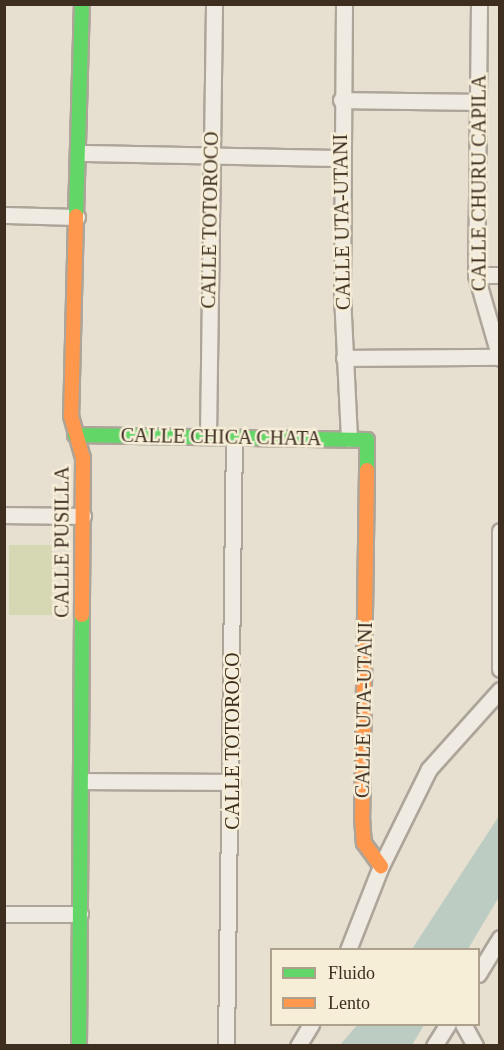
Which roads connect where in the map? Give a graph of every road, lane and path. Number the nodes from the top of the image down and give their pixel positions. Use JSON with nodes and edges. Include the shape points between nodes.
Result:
{"nodes":[{"id":1,"x":82,"y":4,"type":"edge"},
{"id":2,"x":214,"y":4,"type":"edge"},
{"id":3,"x":344,"y":4,"type":"edge"},
{"id":4,"x":479,"y":4,"type":"edge"},
{"id":5,"x":341,"y":100,"type":"junction"},
{"id":6,"x":477,"y":102,"type":"junction"},
{"id":7,"x":80,"y":153,"type":"junction"},
{"id":8,"x":210,"y":157,"type":"junction"},
{"id":9,"x":341,"y":158,"type":"junction"},
{"id":10,"x":4,"y":215,"type":"edge"},
{"id":11,"x":77,"y":217,"type":"junction"},
{"id":12,"x":476,"y":275,"type":"junction"},
{"id":13,"x":500,"y":275,"type":"edge"},
{"id":14,"x":499,"y":357,"type":"edge"},
{"id":15,"x":344,"y":358,"type":"junction"},
{"id":16,"x":75,"y":435,"type":"junction"},
{"id":17,"x":208,"y":436,"type":"junction"},
{"id":18,"x":234,"y":437,"type":"junction"},
{"id":19,"x":349,"y":440,"type":"junction"},
{"id":20,"x":367,"y":440,"type":"joint"},
{"id":21,"x":4,"y":515,"type":"edge"},
{"id":22,"x":83,"y":516,"type":"junction"},
{"id":23,"x":500,"y":531,"type":"edge"},
{"id":24,"x":500,"y":669,"type":"edge"},
{"id":25,"x":500,"y":690,"type":"edge"},
{"id":26,"x":81,"y":781,"type":"junction"},
{"id":27,"x":232,"y":782,"type":"junction"},
{"id":28,"x":381,"y":866,"type":"junction"},
{"id":29,"x":4,"y":914,"type":"edge"},
{"id":30,"x":80,"y":914,"type":"junction"},
{"id":31,"x":500,"y":938,"type":"edge"},
{"id":32,"x":349,"y":948,"type":"edge"},
{"id":33,"x":480,"y":971,"type":"edge"},
{"id":34,"x":310,"y":1026,"type":"edge"},
{"id":35,"x":447,"y":1026,"type":"edge"},
{"id":36,"x":464,"y":1026,"type":"edge"},
{"id":37,"x":79,"y":1046,"type":"edge"},
{"id":38,"x":226,"y":1046,"type":"edge"},
{"id":39,"x":298,"y":1046,"type":"edge"},
{"id":40,"x":434,"y":1046,"type":"edge"},
{"id":41,"x":475,"y":1046,"type":"edge"}],
"edges":[{"from":1,"to":7,"type":"street","name":"CALLE PUSILLA"},
{"from":2,"to":8,"type":"street","name":"CALLE TOTOROCO"},
{"from":3,"to":5,"type":"street","name":"CALLE UTA-UTANI"},
{"from":4,"to":6,"type":"street","name":"CALLE CHURU CAPILA"},
{"from":5,"to":6,"type":"street"},
{"from":5,"to":9,"type":"street","name":"CALLE UTA-UTANI"},
{"from":6,"to":12,"type":"street","name":"CALLE CHURU CAPILA"},
{"from":7,"to":8,"type":"street"},
{"from":7,"to":11,"type":"street","name":"CALLE PUSILLA"},
{"from":8,"to":9,"type":"street"},
{"from":8,"to":17,"type":"street","name":"CALLE TOTOROCO"},
{"from":9,"to":15,"type":"street","name":"CALLE UTA-UTANI"},
{"from":10,"to":11,"type":"street"},
{"from":11,"to":16,"type":"street","name":"CALLE PUSILLA","via":[[71,416]]},
{"from":12,"to":13,"type":"street"},
{"from":12,"to":14,"type":"street","name":"CALLE CHURU CAPILA"},
{"from":14,"to":15,"type":"street"},
{"from":15,"to":19,"type":"street","name":"CALLE UTA-UTANI"},
{"from":16,"to":17,"type":"street","name":"CALLE CHICA CHATA"},
{"from":16,"to":22,"type":"street","name":"CALLE PUSILLA","via":[[83,458]]},
{"from":17,"to":18,"type":"street","name":"CALLE CHICA CHATA"},
{"from":18,"to":19,"type":"street","name":"CALLE CHICA CHATA"},
{"from":18,"to":27,"type":"street","name":"CALLE TOTOROCO"},
{"from":19,"to":20,"type":"street","name":"CALLE CHICA CHATA"},
{"from":20,"to":28,"type":"street","name":"CALLE UTA-UTANI","via":[[362,817],[364,843]]},
{"from":21,"to":22,"type":"street"},
{"from":22,"to":26,"type":"street","name":"CALLE PUSILLA"},
{"from":23,"to":24,"type":"street"},
{"from":25,"to":28,"type":"street","via":[[429,769]]},
{"from":26,"to":27,"type":"street"},
{"from":26,"to":30,"type":"street","name":"CALLE PUSILLA"},
{"from":27,"to":38,"type":"street","name":"CALLE TOTOROCO"},
{"from":28,"to":32,"type":"street"},
{"from":29,"to":30,"type":"street"},
{"from":30,"to":37,"type":"street","name":"CALLE PUSILLA"},
{"from":31,"to":33,"type":"street"},
{"from":34,"to":39,"type":"street"},
{"from":35,"to":40,"type":"street"},
{"from":36,"to":41,"type":"street"}]}
